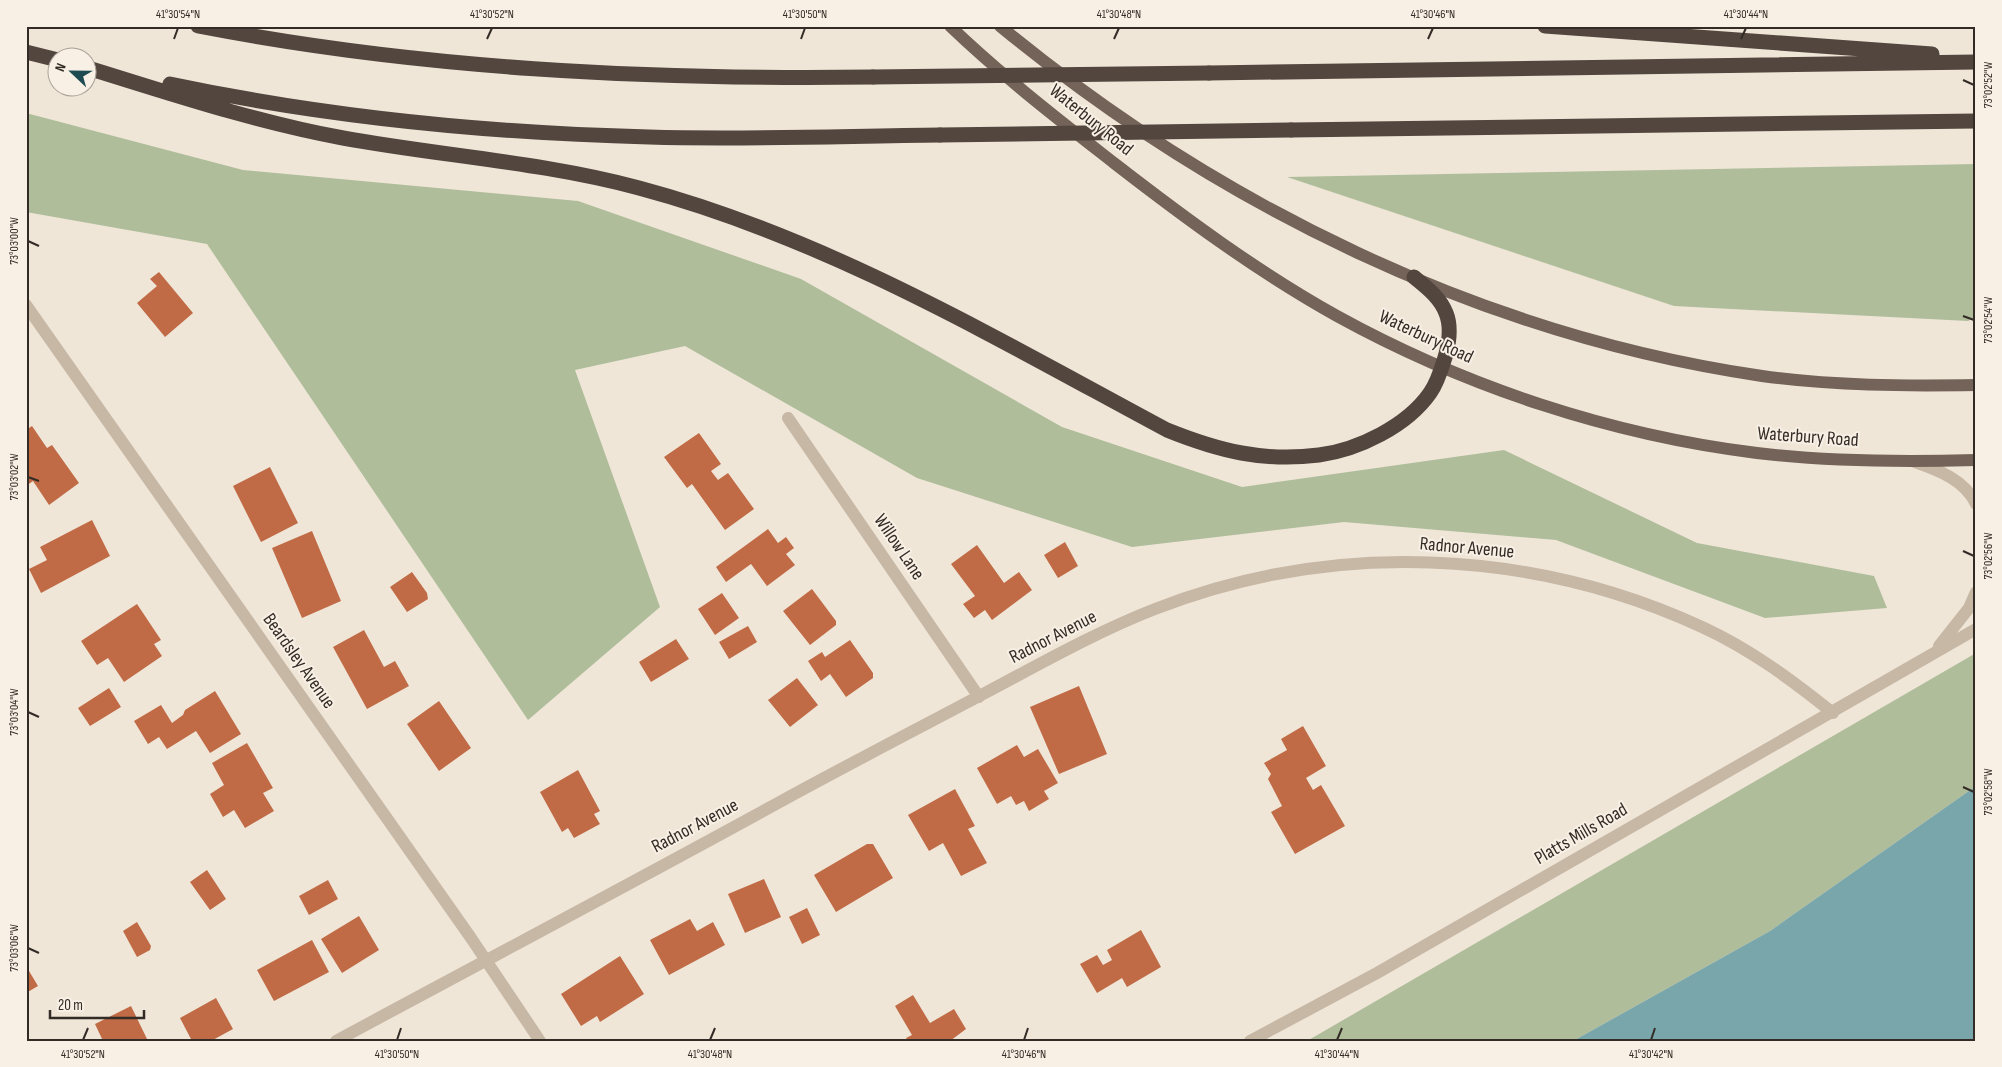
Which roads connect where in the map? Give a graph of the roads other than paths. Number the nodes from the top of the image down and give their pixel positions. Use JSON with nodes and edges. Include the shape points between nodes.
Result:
{"nodes":[{"id":1,"x":198,"y":26,"type":"edge"},
{"id":2,"x":950,"y":26,"type":"edge"},
{"id":3,"x":1000,"y":26,"type":"edge"},
{"id":4,"x":1545,"y":26,"type":"edge"},
{"id":5,"x":26,"y":52,"type":"edge"},
{"id":6,"x":1976,"y":57,"type":"edge"},
{"id":7,"x":48,"y":58,"type":"edge"},
{"id":8,"x":1976,"y":62,"type":"edge"},
{"id":9,"x":98,"y":69,"type":"edge"},
{"id":10,"x":98,"y":70,"type":"edge"},
{"id":11,"x":1976,"y":121,"type":"edge"},
{"id":12,"x":1414,"y":276,"type":"junction"},
{"id":13,"x":26,"y":305,"type":"edge"},
{"id":14,"x":1442,"y":368,"type":"junction"},
{"id":15,"x":1976,"y":385,"type":"edge"},
{"id":16,"x":788,"y":418,"type":"dead end"},
{"id":17,"x":1976,"y":460,"type":"edge"},
{"id":18,"x":1915,"y":462,"type":"junction"},
{"id":19,"x":1976,"y":504,"type":"edge"},
{"id":20,"x":1976,"y":592,"type":"edge"},
{"id":21,"x":1976,"y":629,"type":"edge"},
{"id":22,"x":1929,"y":657,"type":"junction"},
{"id":23,"x":978,"y":697,"type":"junction"},
{"id":24,"x":1833,"y":713,"type":"junction"},
{"id":25,"x":486,"y":960,"type":"junction"},
{"id":26,"x":336,"y":1041,"type":"edge"},
{"id":27,"x":540,"y":1041,"type":"edge"},
{"id":28,"x":1250,"y":1041,"type":"edge"}],
"edges":[{"from":1,"to":8,"type":"highway","bridge":true,"via":[[315,45],[538,70],[650,76],[873,77]]},
{"from":2,"to":14,"type":"main road","name":"Waterbury Road","via":[[1106,157],[1244,259],[1338,316]]},
{"from":3,"to":12,"type":"main road","name":"Waterbury Road","via":[[1076,87],[1220,181],[1316,233]]},
{"from":4,"to":6,"type":"highway"},
{"from":5,"to":7,"type":"highway"},
{"from":9,"to":11,"type":"highway","bridge":true,"via":[[189,88],[416,121],[533,132],[650,137]]},
{"from":10,"to":14,"type":"highway","via":[[276,124],[344,138],[590,176],[696,206],[846,263],[944,311],[1167,430],[1242,455],[1292,457],[1322,454],[1359,444],[1412,413],[1430,393]]},
{"from":12,"to":14,"type":"highway","via":[[1435,294],[1447,314],[1449,341]]},
{"from":12,"to":15,"type":"main road","name":"Waterbury Road","via":[[1487,306],[1557,329],[1695,365],[1833,382]]},
{"from":13,"to":25,"type":"street","name":"Beardsley Avenue"},
{"from":14,"to":18,"type":"main road","name":"Waterbury Road","via":[[1554,408],[1680,441],[1757,453]]},
{"from":16,"to":23,"type":"street","name":"Willow Lane"},
{"from":17,"to":18,"type":"main road","name":"Waterbury Road"},
{"from":18,"to":19,"type":"street","via":[[1958,482]]},
{"from":20,"to":22,"type":"street","name":"Platts Mills Road","via":[[1952,633]]},
{"from":21,"to":22,"type":"street","name":"Platts Mills Road"},
{"from":22,"to":24,"type":"street","name":"Platts Mills Road"},
{"from":23,"to":24,"type":"street","name":"Radnor Avenue","via":[[1107,630],[1210,590],[1315,566],[1368,561],[1425,562],[1544,575],[1652,606],[1750,652]]},
{"from":23,"to":25,"type":"street","name":"Radnor Avenue"},
{"from":24,"to":28,"type":"street","name":"Platts Mills Road","via":[[1377,973]]},
{"from":25,"to":26,"type":"street","name":"Radnor Avenue"},
{"from":25,"to":27,"type":"street","name":"Beardsley Avenue"}]}
